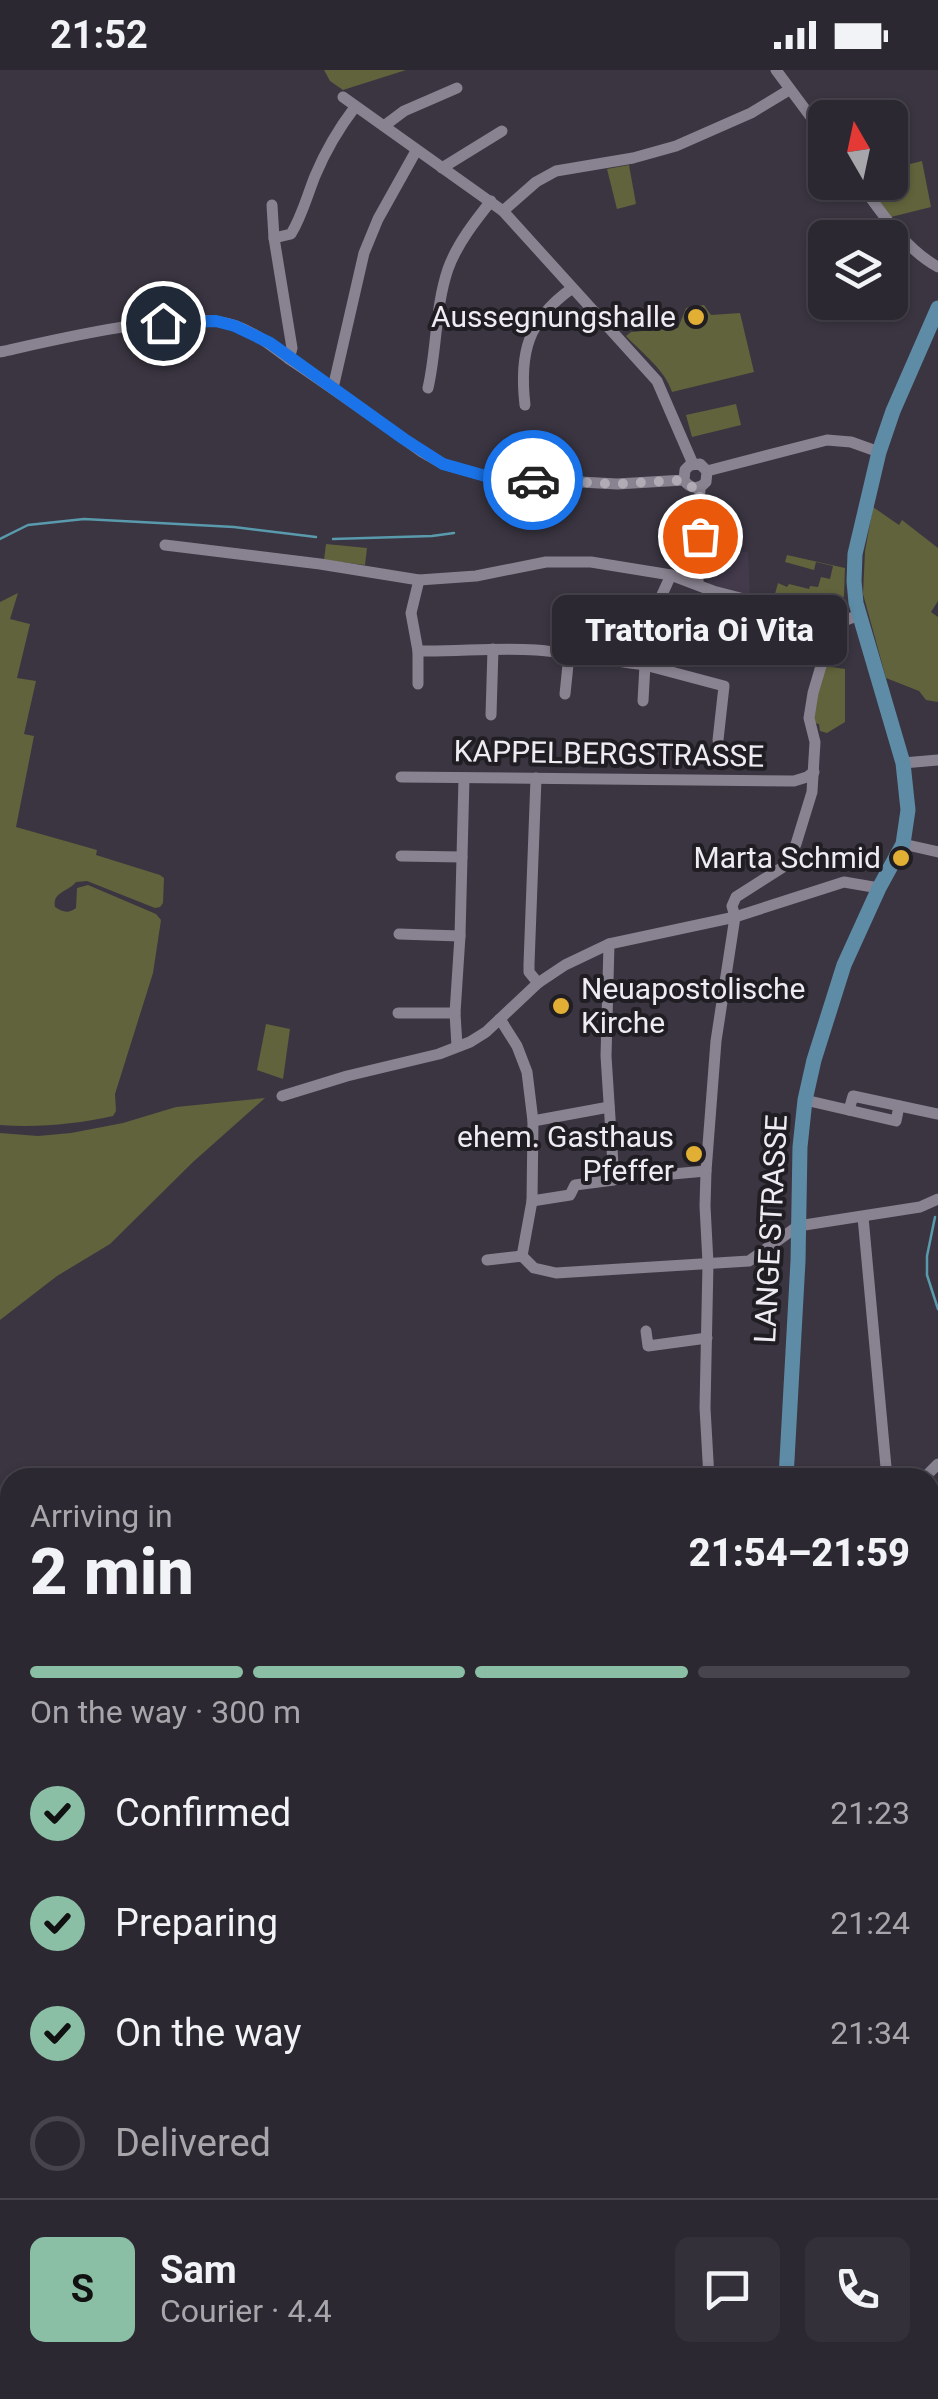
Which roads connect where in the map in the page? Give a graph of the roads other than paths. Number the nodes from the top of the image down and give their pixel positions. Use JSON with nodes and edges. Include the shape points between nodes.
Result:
{"nodes":[{"id":1,"x":776,"y":70,"type":"edge"},
{"id":2,"x":457,"y":88,"type":"dead end"},
{"id":3,"x":789,"y":90,"type":"junction"},
{"id":4,"x":343,"y":97,"type":"dead end"},
{"id":5,"x":355,"y":107,"type":"junction"},
{"id":6,"x":808,"y":114,"type":"edge"},
{"id":7,"x":384,"y":126,"type":"junction"},
{"id":8,"x":502,"y":131,"type":"dead end"},
{"id":9,"x":416,"y":151,"type":"junction"},
{"id":10,"x":442,"y":168,"type":"junction"},
{"id":11,"x":874,"y":200,"type":"edge"},
{"id":12,"x":491,"y":201,"type":"junction"},
{"id":13,"x":272,"y":205,"type":"dead end"},
{"id":14,"x":503,"y":211,"type":"junction"},
{"id":15,"x":274,"y":238,"type":"junction"},
{"id":16,"x":938,"y":267,"type":"edge"},
{"id":17,"x":571,"y":289,"type":"junction"},
{"id":18,"x":938,"y":308,"type":"edge"},
{"id":19,"x":0,"y":352,"type":"edge"},
{"id":20,"x":289,"y":358,"type":"junction"},
{"id":21,"x":333,"y":388,"type":"junction"},
{"id":22,"x":428,"y":388,"type":"dead end"},
{"id":23,"x":524,"y":405,"type":"dead end"},
{"id":24,"x":879,"y":452,"type":"junction"},
{"id":25,"x":693,"y":464,"type":"junction"},
{"id":26,"x":707,"y":470,"type":"junction"},
{"id":27,"x":684,"y":480,"type":"junction"},
{"id":28,"x":700,"y":487,"type":"junction"},
{"id":29,"x":165,"y":545,"type":"dead end"},
{"id":30,"x":671,"y":575,"type":"junction"},
{"id":31,"x":419,"y":580,"type":"junction"},
{"id":32,"x":698,"y":584,"type":"junction"},
{"id":33,"x":858,"y":615,"type":"junction"},
{"id":34,"x":838,"y":622,"type":"junction"},
{"id":35,"x":494,"y":649,"type":"junction"},
{"id":36,"x":418,"y":652,"type":"junction"},
{"id":37,"x":568,"y":655,"type":"junction"},
{"id":38,"x":645,"y":665,"type":"junction"},
{"id":39,"x":418,"y":684,"type":"dead end"},
{"id":40,"x":565,"y":694,"type":"dead end"},
{"id":41,"x":642,"y":701,"type":"dead end"},
{"id":42,"x":491,"y":715,"type":"dead end"},
{"id":43,"x":718,"y":740,"type":"dead end"},
{"id":44,"x":938,"y":760,"type":"edge"},
{"id":45,"x":903,"y":762,"type":"junction"},
{"id":46,"x":814,"y":772,"type":"junction"},
{"id":47,"x":402,"y":777,"type":"dead end"},
{"id":48,"x":464,"y":778,"type":"junction"},
{"id":49,"x":536,"y":778,"type":"junction"},
{"id":50,"x":903,"y":844,"type":"junction"},
{"id":51,"x":938,"y":852,"type":"edge"},
{"id":52,"x":401,"y":856,"type":"dead end"},
{"id":53,"x":462,"y":857,"type":"junction"},
{"id":54,"x":879,"y":888,"type":"junction"},
{"id":55,"x":735,"y":917,"type":"junction"},
{"id":56,"x":399,"y":934,"type":"dead end"},
{"id":57,"x":460,"y":936,"type":"junction"},
{"id":58,"x":609,"y":944,"type":"junction"},
{"id":59,"x":538,"y":984,"type":"junction"},
{"id":60,"x":398,"y":1012,"type":"dead end"},
{"id":61,"x":456,"y":1014,"type":"junction"},
{"id":62,"x":500,"y":1019,"type":"junction"},
{"id":63,"x":458,"y":1046,"type":"junction"},
{"id":64,"x":282,"y":1096,"type":"dead end"},
{"id":65,"x":805,"y":1100,"type":"junction"},
{"id":66,"x":610,"y":1107,"type":"junction"},
{"id":67,"x":938,"y":1114,"type":"edge"},
{"id":68,"x":533,"y":1121,"type":"junction"},
{"id":69,"x":706,"y":1171,"type":"junction"},
{"id":70,"x":628,"y":1178,"type":"dead end"},
{"id":71,"x":938,"y":1199,"type":"edge"},
{"id":72,"x":532,"y":1201,"type":"junction"},
{"id":73,"x":863,"y":1217,"type":"junction"},
{"id":74,"x":798,"y":1226,"type":"junction"},
{"id":75,"x":522,"y":1256,"type":"junction"},
{"id":76,"x":487,"y":1260,"type":"dead end"},
{"id":77,"x":708,"y":1263,"type":"junction"},
{"id":78,"x":646,"y":1331,"type":"dead end"},
{"id":79,"x":706,"y":1338,"type":"junction"},
{"id":80,"x":708,"y":1468,"type":"edge"},
{"id":81,"x":787,"y":1468,"type":"edge"},
{"id":82,"x":886,"y":1468,"type":"edge"}],
"edges":[{"from":1,"to":3,"type":"street"},
{"from":2,"to":7,"type":"street"},
{"from":3,"to":6,"type":"street"},
{"from":3,"to":14,"type":"street","via":[[676,146],[556,172]]},
{"from":4,"to":5,"type":"street"},
{"from":5,"to":7,"type":"street"},
{"from":5,"to":15,"type":"street","via":[[316,173],[298,223],[290,234]]},
{"from":7,"to":9,"type":"street"},
{"from":8,"to":10,"type":"street"},
{"from":9,"to":10,"type":"street"},
{"from":9,"to":21,"type":"street","via":[[364,253]]},
{"from":10,"to":12,"type":"street"},
{"from":11,"to":16,"type":"street","via":[[902,237]]},
{"from":12,"to":14,"type":"street"},
{"from":12,"to":22,"type":"street","via":[[449,266]]},
{"from":13,"to":15,"type":"street"},
{"from":14,"to":17,"type":"street"},
{"from":15,"to":20,"type":"street"},
{"from":17,"to":23,"type":"street","via":[[536,324],[526,352]]},
{"from":17,"to":25,"type":"street","via":[[657,381]]},
{"from":18,"to":24,"type":"main road","name":"LANGE STRASSE"},
{"from":19,"to":20,"type":"street","via":[[70,336],[216,321],[253,334]]},
{"from":20,"to":21,"type":"street"},
{"from":21,"to":27,"type":"street","via":[[422,452],[462,471],[617,484]]},
{"from":24,"to":26,"type":"street","via":[[827,440]]},
{"from":24,"to":33,"type":"main road","name":"LANGE STRASSE","via":[[855,554]]},
{"from":25,"to":26,"type":"street"},
{"from":25,"to":27,"type":"street"},
{"from":26,"to":28,"type":"street"},
{"from":27,"to":28,"type":"street"},
{"from":28,"to":32,"type":"street"},
{"from":29,"to":31,"type":"street"},
{"from":30,"to":31,"type":"street","via":[[546,562]]},
{"from":30,"to":32,"type":"street"},
{"from":30,"to":38,"type":"street","via":[[655,610]]},
{"from":31,"to":36,"type":"street","via":[[411,614]]},
{"from":32,"to":34,"type":"street"},
{"from":33,"to":34,"type":"street"},
{"from":33,"to":45,"type":"main road","name":"LANGE STRASSE"},
{"from":34,"to":46,"type":"street","via":[[813,693]]},
{"from":35,"to":36,"type":"street"},
{"from":35,"to":37,"type":"street"},
{"from":35,"to":42,"type":"street"},
{"from":36,"to":39,"type":"street"},
{"from":37,"to":38,"type":"street"},
{"from":37,"to":40,"type":"street"},
{"from":38,"to":41,"type":"street"},
{"from":38,"to":43,"type":"street","via":[[724,686]]},
{"from":44,"to":45,"type":"street"},
{"from":45,"to":50,"type":"main road","name":"LANGE STRASSE"},
{"from":46,"to":49,"type":"street","name":"KAPPELBERGSTRASSE","via":[[794,781]]},
{"from":46,"to":55,"type":"street","via":[[783,868],[736,897]]},
{"from":47,"to":48,"type":"street","name":"KAPPELBERGSTRASSE"},
{"from":48,"to":49,"type":"street","name":"KAPPELBERGSTRASSE"},
{"from":48,"to":53,"type":"street"},
{"from":49,"to":59,"type":"street","via":[[529,972]]},
{"from":50,"to":51,"type":"street"},
{"from":50,"to":54,"type":"main road","name":"LANGE STRASSE"},
{"from":52,"to":53,"type":"street"},
{"from":53,"to":57,"type":"street"},
{"from":54,"to":55,"type":"street","via":[[844,882]]},
{"from":54,"to":65,"type":"main road","name":"LANGE STRASSE","via":[[844,965]]},
{"from":55,"to":58,"type":"street"},
{"from":55,"to":69,"type":"street"},
{"from":56,"to":57,"type":"street"},
{"from":57,"to":61,"type":"street"},
{"from":58,"to":59,"type":"street"},
{"from":58,"to":66,"type":"street"},
{"from":59,"to":62,"type":"street"},
{"from":60,"to":61,"type":"street"},
{"from":61,"to":63,"type":"street"},
{"from":62,"to":63,"type":"street"},
{"from":62,"to":68,"type":"street","via":[[527,1072]]},
{"from":63,"to":64,"type":"street"},
{"from":65,"to":67,"type":"street","via":[[849,1110],[853,1096]]},
{"from":65,"to":74,"type":"main road","name":"LANGE STRASSE"},
{"from":66,"to":68,"type":"street"},
{"from":66,"to":72,"type":"street","via":[[614,1180]]},
{"from":68,"to":72,"type":"street"},
{"from":69,"to":70,"type":"street"},
{"from":69,"to":77,"type":"street"},
{"from":71,"to":73,"type":"street"},
{"from":72,"to":75,"type":"street"},
{"from":73,"to":74,"type":"street"},
{"from":73,"to":82,"type":"street"},
{"from":74,"to":77,"type":"street","via":[[749,1261]]},
{"from":74,"to":81,"type":"main road","name":"LANGE STRASSE"},
{"from":75,"to":76,"type":"street"},
{"from":75,"to":77,"type":"street","via":[[534,1268],[556,1273]]},
{"from":77,"to":79,"type":"street"},
{"from":78,"to":79,"type":"street","via":[[648,1346]]},
{"from":79,"to":80,"type":"street"}]}
